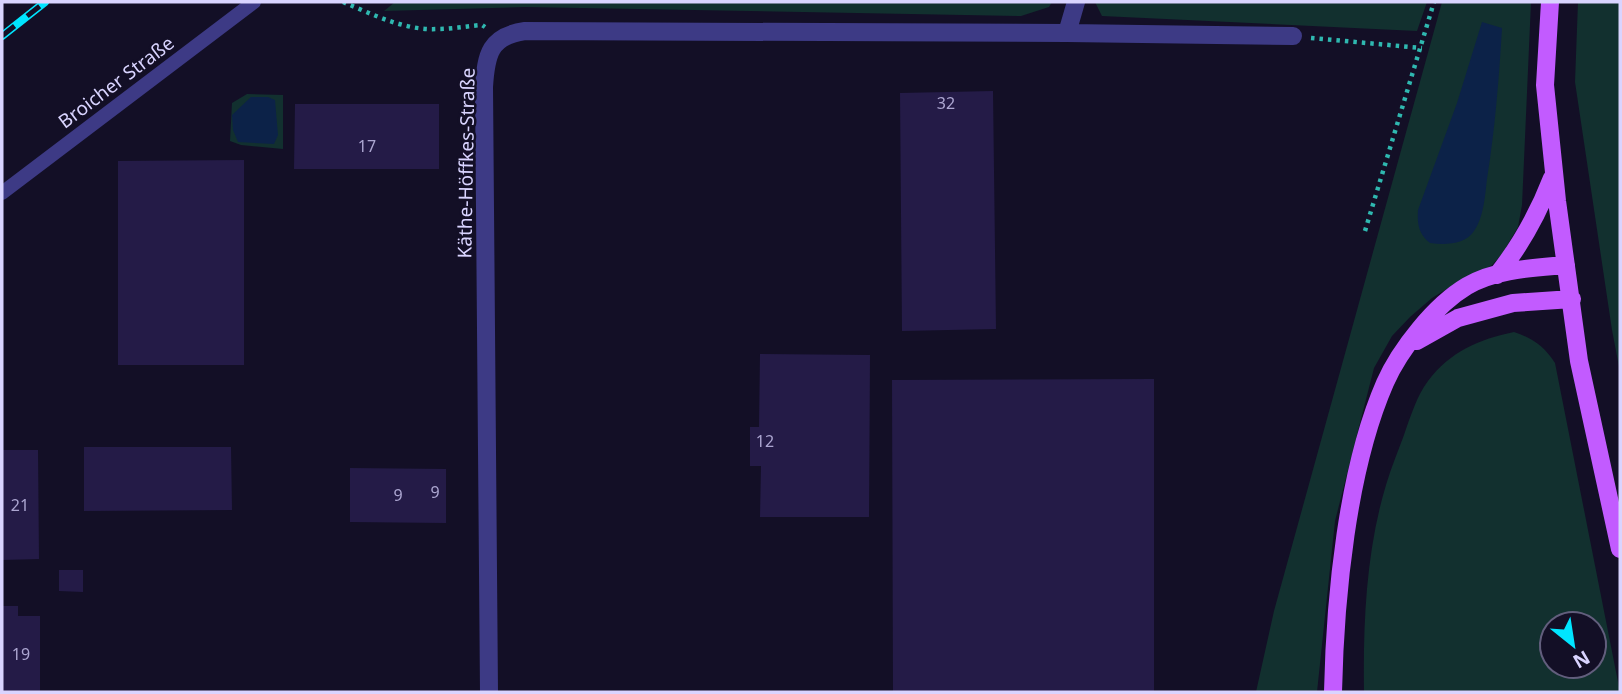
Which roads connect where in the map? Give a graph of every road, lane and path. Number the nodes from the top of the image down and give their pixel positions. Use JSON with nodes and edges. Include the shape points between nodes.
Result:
{"nodes":[{"id":1,"x":254,"y":2,"type":"edge"},
{"id":2,"x":342,"y":2,"type":"edge"},
{"id":3,"x":1076,"y":2,"type":"edge"},
{"id":4,"x":1434,"y":2,"type":"edge"},
{"id":5,"x":1550,"y":2,"type":"edge"},
{"id":6,"x":1067,"y":33,"type":"junction"},
{"id":7,"x":1293,"y":36,"type":"joint"},
{"id":8,"x":494,"y":43,"type":"junction"},
{"id":9,"x":1422,"y":48,"type":"junction"},
{"id":10,"x":1553,"y":173,"type":"junction"},
{"id":11,"x":2,"y":193,"type":"edge"},
{"id":12,"x":1366,"y":231,"type":"dead end"},
{"id":13,"x":1566,"y":265,"type":"junction"},
{"id":14,"x":1497,"y":275,"type":"junction"},
{"id":15,"x":1572,"y":299,"type":"junction"},
{"id":16,"x":1408,"y":346,"type":"junction"},
{"id":17,"x":1620,"y":549,"type":"edge"},
{"id":18,"x":489,"y":692,"type":"edge"},
{"id":19,"x":1334,"y":692,"type":"edge"}],
"edges":[{"from":1,"to":11,"type":"lane","name":"Broicher Straße"},
{"from":2,"to":8,"type":"path","via":[[390,22],[416,27],[436,30],[482,25]]},
{"from":3,"to":6,"type":"street"},
{"from":4,"to":9,"type":"path"},
{"from":5,"to":10,"type":"main road","via":[[1545,85]]},
{"from":6,"to":7,"type":"street"},
{"from":6,"to":8,"type":"street","via":[[525,31],[508,33]]},
{"from":7,"to":9,"type":"path"},
{"from":8,"to":18,"type":"street","name":"Käthe-Höffkes-Straße","via":[[485,65],[484,87]]},
{"from":9,"to":12,"type":"path"},
{"from":10,"to":13,"type":"main road"},
{"from":10,"to":14,"type":"main road","via":[[1539,211]]},
{"from":13,"to":14,"type":"main road"},
{"from":13,"to":15,"type":"main road"},
{"from":14,"to":16,"type":"main road","via":[[1468,285],[1441,306]]},
{"from":15,"to":16,"type":"main road","via":[[1513,303],[1458,318]]},
{"from":15,"to":17,"type":"main road","via":[[1579,361]]},
{"from":16,"to":19,"type":"main road","via":[[1386,381],[1355,482],[1334,641]]}]}
